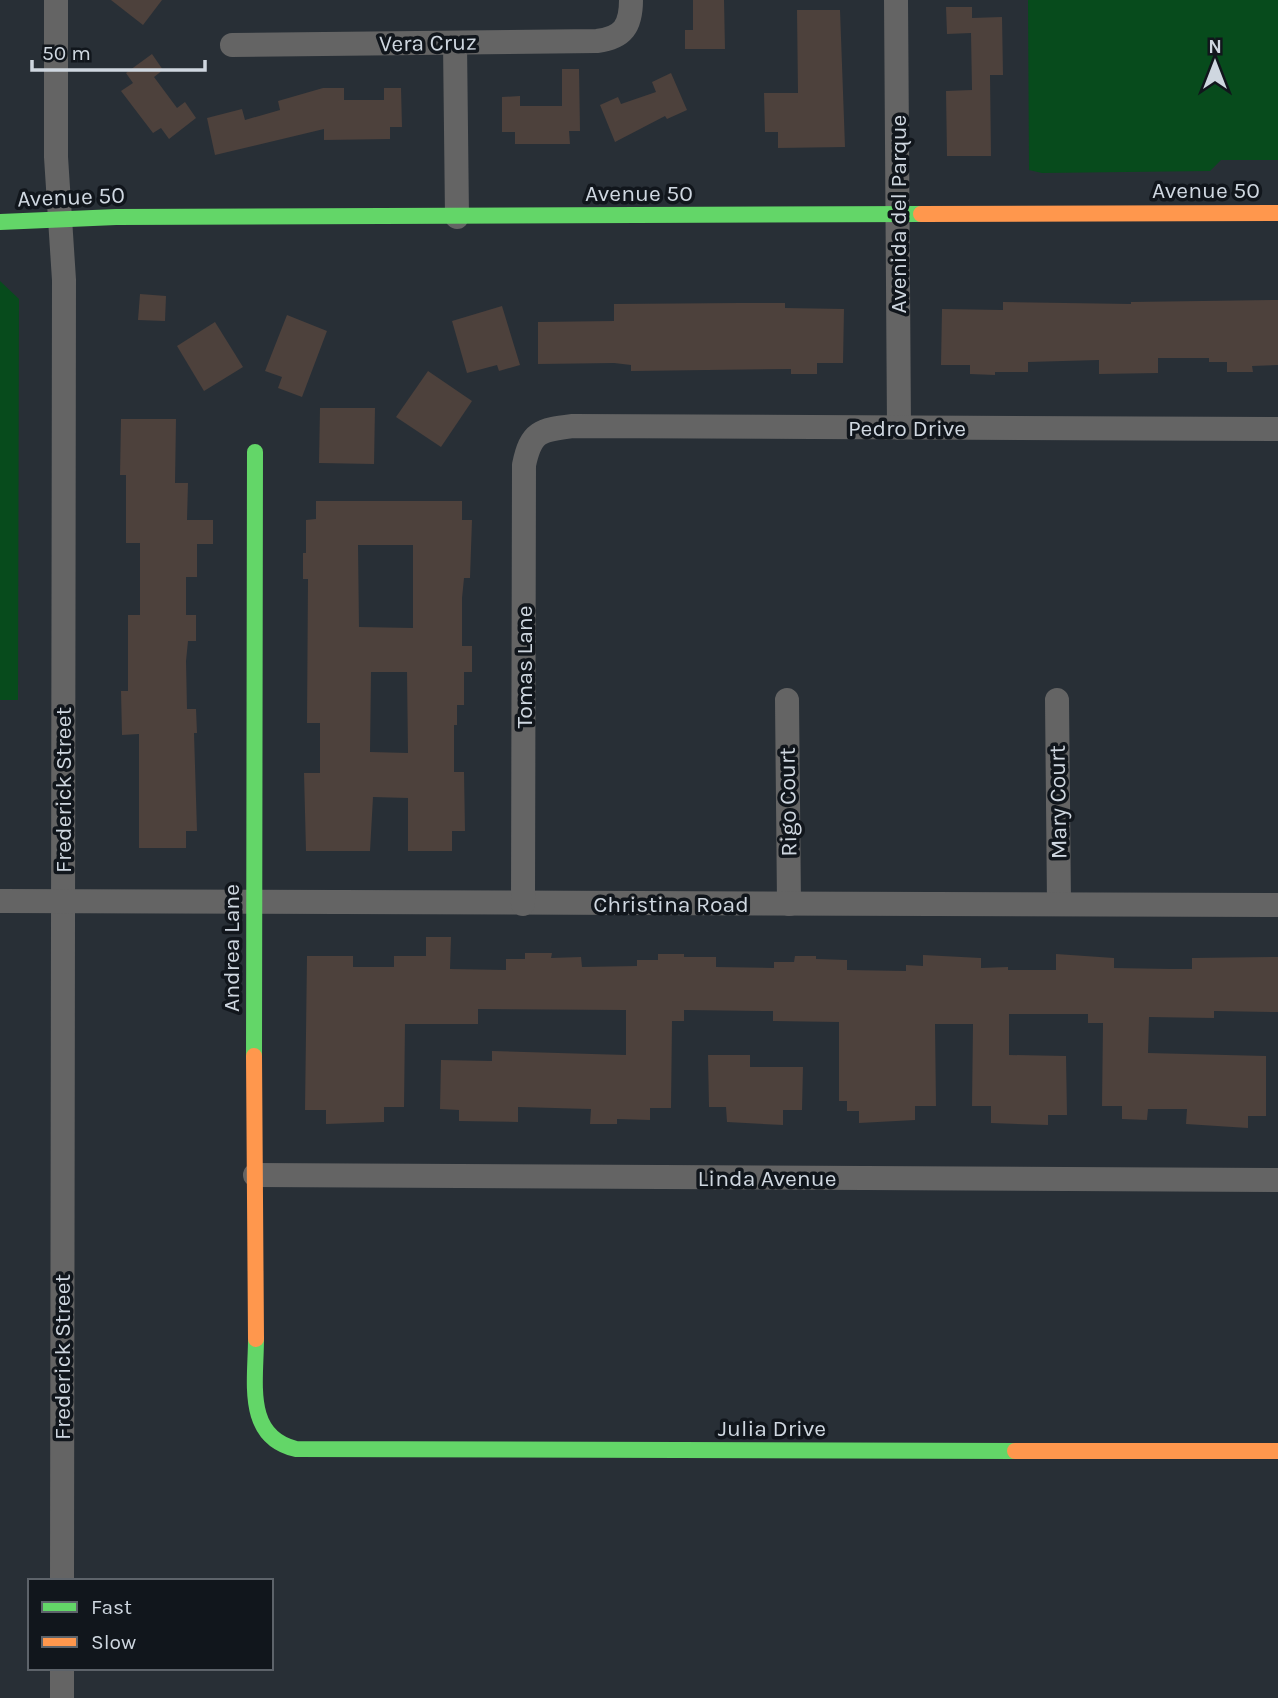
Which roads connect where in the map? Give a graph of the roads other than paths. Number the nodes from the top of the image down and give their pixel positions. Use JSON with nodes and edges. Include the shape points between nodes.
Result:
{"nodes":[{"id":1,"x":56,"y":0,"type":"edge"},
{"id":2,"x":631,"y":0,"type":"edge"},
{"id":3,"x":896,"y":0,"type":"edge"},
{"id":4,"x":455,"y":43,"type":"junction"},
{"id":5,"x":232,"y":45,"type":"dead end"},
{"id":6,"x":1278,"y":213,"type":"edge"},
{"id":7,"x":898,"y":214,"type":"junction"},
{"id":8,"x":457,"y":217,"type":"junction"},
{"id":9,"x":60,"y":220,"type":"junction"},
{"id":10,"x":0,"y":222,"type":"edge"},
{"id":11,"x":899,"y":428,"type":"junction"},
{"id":12,"x":1278,"y":429,"type":"edge"},
{"id":13,"x":537,"y":434,"type":"joint"},
{"id":14,"x":256,"y":452,"type":"dead end"},
{"id":15,"x":1057,"y":700,"type":"dead end"},
{"id":16,"x":786,"y":701,"type":"dead end"},
{"id":17,"x":0,"y":901,"type":"edge"},
{"id":18,"x":63,"y":901,"type":"junction"},
{"id":19,"x":253,"y":902,"type":"junction"},
{"id":20,"x":523,"y":904,"type":"junction"},
{"id":21,"x":789,"y":904,"type":"junction"},
{"id":22,"x":1059,"y":904,"type":"junction"},
{"id":23,"x":1278,"y":905,"type":"edge"},
{"id":24,"x":255,"y":1175,"type":"junction"},
{"id":25,"x":1278,"y":1180,"type":"edge"},
{"id":26,"x":268,"y":1440,"type":"joint"},
{"id":27,"x":1278,"y":1451,"type":"edge"},
{"id":28,"x":62,"y":1579,"type":"edge"},
{"id":29,"x":62,"y":1670,"type":"edge"},
{"id":30,"x":62,"y":1698,"type":"edge"}],
"edges":[{"from":1,"to":9,"type":"street","name":"Frederick Street"},
{"from":2,"to":4,"type":"street","name":"Vera Cruz","via":[[629,23],[613,39]]},
{"from":3,"to":7,"type":"street","name":"Avenida del Parque"},
{"from":4,"to":5,"type":"street","name":"Vera Cruz"},
{"from":4,"to":8,"type":"street"},
{"from":6,"to":7,"type":"street","name":"Avenue 50"},
{"from":7,"to":8,"type":"street","name":"Avenue 50"},
{"from":7,"to":11,"type":"street","name":"Avenida del Parque"},
{"from":8,"to":9,"type":"street","name":"Avenue 50"},
{"from":9,"to":10,"type":"street","name":"Avenue 50"},
{"from":9,"to":18,"type":"street","name":"Frederick Street","via":[[64,279]]},
{"from":11,"to":12,"type":"street","name":"Pedro Drive"},
{"from":11,"to":13,"type":"street","name":"Pedro Drive","via":[[573,426]]},
{"from":13,"to":20,"type":"street","name":"Tomas Lane","via":[[528,445],[524,465]]},
{"from":14,"to":19,"type":"street","name":"Andrea Lane"},
{"from":15,"to":22,"type":"street","name":"Mary Court"},
{"from":16,"to":21,"type":"street","name":"Rigo Court"},
{"from":17,"to":18,"type":"street","name":"Christina Road"},
{"from":18,"to":19,"type":"street","name":"Christina Road"},
{"from":18,"to":28,"type":"street","name":"Frederick Street"},
{"from":19,"to":20,"type":"street","name":"Christina Road"},
{"from":19,"to":24,"type":"street","name":"Andrea Lane"},
{"from":20,"to":21,"type":"street","name":"Christina Road"},
{"from":21,"to":22,"type":"street","name":"Christina Road"},
{"from":22,"to":23,"type":"street","name":"Christina Road"},
{"from":24,"to":25,"type":"street","name":"Linda Avenue"},
{"from":24,"to":26,"type":"street","name":"Andrea Lane","via":[[256,1410]]},
{"from":26,"to":27,"type":"street","name":"Julia Drive","via":[[284,1448],[320,1450]]},
{"from":29,"to":30,"type":"street"}]}
